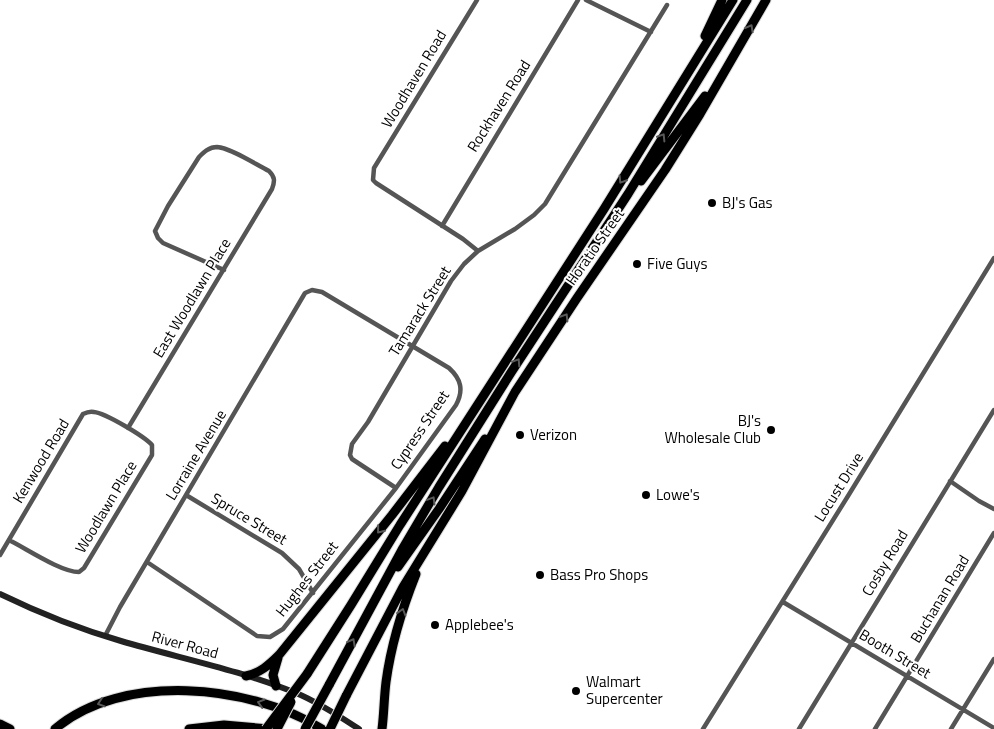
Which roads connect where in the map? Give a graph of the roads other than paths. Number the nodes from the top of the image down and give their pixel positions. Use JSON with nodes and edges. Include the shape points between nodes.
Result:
{"nodes":[{"id":1,"x":477,"y":0,"type":"edge"},
{"id":2,"x":578,"y":0,"type":"edge"},
{"id":3,"x":586,"y":0,"type":"edge"},
{"id":4,"x":722,"y":0,"type":"edge"},
{"id":5,"x":732,"y":0,"type":"edge"},
{"id":6,"x":747,"y":0,"type":"edge"},
{"id":7,"x":766,"y":0,"type":"edge"},
{"id":8,"x":667,"y":5,"type":"dead end"},
{"id":9,"x":651,"y":32,"type":"junction"},
{"id":10,"x":734,"y":57,"type":"junction"},
{"id":11,"x":684,"y":79,"type":"junction"},
{"id":12,"x":628,"y":194,"type":"junction"},
{"id":13,"x":442,"y":226,"type":"junction"},
{"id":14,"x":478,"y":251,"type":"junction"},
{"id":15,"x":994,"y":258,"type":"edge"},
{"id":16,"x":224,"y":270,"type":"junction"},
{"id":17,"x":312,"y":290,"type":"joint"},
{"id":18,"x":412,"y":346,"type":"junction"},
{"id":19,"x":475,"y":409,"type":"junction"},
{"id":20,"x":994,"y":410,"type":"edge"},
{"id":21,"x":92,"y":411,"type":"joint"},
{"id":22,"x":502,"y":418,"type":"junction"},
{"id":23,"x":128,"y":428,"type":"junction"},
{"id":24,"x":950,"y":481,"type":"junction"},
{"id":25,"x":396,"y":488,"type":"junction"},
{"id":26,"x":186,"y":495,"type":"junction"},
{"id":27,"x":994,"y":510,"type":"edge"},
{"id":28,"x":994,"y":533,"type":"edge"},
{"id":29,"x":10,"y":540,"type":"junction"},
{"id":30,"x":426,"y":551,"type":"junction"},
{"id":31,"x":0,"y":555,"type":"edge"},
{"id":32,"x":147,"y":562,"type":"junction"},
{"id":33,"x":380,"y":591,"type":"junction"},
{"id":34,"x":313,"y":593,"type":"junction"},
{"id":35,"x":0,"y":594,"type":"edge"},
{"id":36,"x":782,"y":602,"type":"junction"},
{"id":37,"x":106,"y":636,"type":"junction"},
{"id":38,"x":851,"y":642,"type":"junction"},
{"id":39,"x":279,"y":655,"type":"junction"},
{"id":40,"x":994,"y":659,"type":"edge"},
{"id":41,"x":307,"y":674,"type":"junction"},
{"id":42,"x":246,"y":676,"type":"junction"},
{"id":43,"x":907,"y":677,"type":"junction"},
{"id":44,"x":276,"y":686,"type":"junction"},
{"id":45,"x":963,"y":710,"type":"junction"},
{"id":46,"x":0,"y":724,"type":"edge"},
{"id":47,"x":994,"y":728,"type":"edge"},
{"id":48,"x":10,"y":729,"type":"edge"},
{"id":49,"x":54,"y":729,"type":"edge"},
{"id":50,"x":189,"y":729,"type":"edge"},
{"id":51,"x":267,"y":729,"type":"edge"},
{"id":52,"x":277,"y":729,"type":"edge"},
{"id":53,"x":305,"y":729,"type":"edge"},
{"id":54,"x":322,"y":729,"type":"edge"},
{"id":55,"x":330,"y":729,"type":"edge"},
{"id":56,"x":358,"y":729,"type":"edge"},
{"id":57,"x":382,"y":729,"type":"edge"},
{"id":58,"x":703,"y":729,"type":"edge"},
{"id":59,"x":799,"y":729,"type":"edge"},
{"id":60,"x":875,"y":729,"type":"edge"},
{"id":61,"x":951,"y":729,"type":"edge"}],
"edges":[{"from":1,"to":13,"type":"street","name":"Woodhaven Road","via":[[373,172],[376,183]]},
{"from":2,"to":13,"type":"street","name":"Rockhaven Road"},
{"from":3,"to":9,"type":"street"},
{"from":4,"to":11,"type":"highway"},
{"from":5,"to":11,"type":"highway"},
{"from":12,"to":6,"type":"highway","one_way":true},
{"from":10,"to":7,"type":"highway","name":"Horatio Street","one_way":true},
{"from":8,"to":9,"type":"street","name":"Tamarack Street"},
{"from":9,"to":14,"type":"street","name":"Tamarack Street","via":[[545,204],[515,229]]},
{"from":10,"to":12,"type":"highway"},
{"from":22,"to":10,"type":"highway","name":"Horatio Street","one_way":true,"via":[[515,392],[665,170]]},
{"from":11,"to":19,"type":"highway","one_way":true},
{"from":33,"to":12,"type":"highway","one_way":true,"via":[[474,430]]},
{"from":13,"to":14,"type":"street"},
{"from":14,"to":18,"type":"street","name":"Tamarack Street","via":[[451,281]]},
{"from":15,"to":36,"type":"street","name":"Locust Drive"},
{"from":16,"to":16,"type":"street","name":"East Woodlawn Place","via":[[275,180],[269,171],[233,152],[211,148],[199,157],[155,231],[162,241]]},
{"from":16,"to":23,"type":"street","name":"East Woodlawn Place"},
{"from":17,"to":18,"type":"street","name":"Cypress Street","via":[[322,292]]},
{"from":17,"to":26,"type":"street","name":"Lorraine Avenue","via":[[305,293]]},
{"from":18,"to":25,"type":"street","name":"Tamarack Street","via":[[350,449],[352,459]]},
{"from":18,"to":25,"type":"street","name":"Cypress Street","via":[[449,368],[460,381],[461,389],[456,406]]},
{"from":19,"to":39,"type":"highway","one_way":true},
{"from":19,"to":41,"type":"highway"},
{"from":20,"to":24,"type":"street","name":"Cosby Road"},
{"from":21,"to":23,"type":"street","name":"Woodlawn Place"},
{"from":21,"to":29,"type":"street","name":"Kenwood Road","via":[[83,414]]},
{"from":22,"to":30,"type":"highway","name":"Horatio Street"},
{"from":22,"to":33,"type":"highway"},
{"from":23,"to":29,"type":"street","name":"Woodlawn Place","via":[[152,445],[152,455],[84,568],[72,572]]},
{"from":24,"to":27,"type":"street"},
{"from":24,"to":38,"type":"street","name":"Cosby Road"},
{"from":25,"to":34,"type":"street","name":"Hughes Street"},
{"from":26,"to":32,"type":"street","name":"Lorraine Avenue"},
{"from":26,"to":34,"type":"street","name":"Spruce Street","via":[[282,553],[299,569]]},
{"from":28,"to":43,"type":"street","name":"Buchanan Road"},
{"from":29,"to":31,"type":"street","name":"Kenwood Road"},
{"from":30,"to":55,"type":"highway","bridge":true,"via":[[403,588]]},
{"from":57,"to":30,"type":"highway","one_way":true,"via":[[386,681],[395,634]]},
{"from":32,"to":34,"type":"street","name":"Hughes Street","via":[[262,637],[270,637],[284,629]]},
{"from":32,"to":37,"type":"street","name":"Lorraine Avenue"},
{"from":53,"to":33,"type":"highway","one_way":true,"bridge":true},
{"from":35,"to":37,"type":"main road","name":"River Road"},
{"from":36,"to":38,"type":"street","name":"Booth Street"},
{"from":36,"to":58,"type":"street","name":"Locust Drive"},
{"from":37,"to":42,"type":"main road","name":"River Road"},
{"from":38,"to":43,"type":"street","name":"Booth Street"},
{"from":38,"to":59,"type":"street","name":"Cosby Road"},
{"from":39,"to":42,"type":"highway","via":[[268,666]]},
{"from":39,"to":44,"type":"highway","via":[[273,675]]},
{"from":40,"to":45,"type":"street"},
{"from":41,"to":51,"type":"highway","bridge":true},
{"from":41,"to":52,"type":"highway","bridge":true},
{"from":42,"to":44,"type":"main road","name":"River Road"},
{"from":43,"to":45,"type":"street","name":"Booth Street"},
{"from":43,"to":60,"type":"street","name":"Buchanan Road"},
{"from":44,"to":56,"type":"main road","name":"River Road","via":[[319,704]]},
{"from":45,"to":47,"type":"street","name":"Booth Street"},
{"from":45,"to":61,"type":"street"},
{"from":46,"to":48,"type":"highway"},
{"from":54,"to":49,"type":"highway","one_way":true,"via":[[293,714],[251,701],[186,691],[123,696],[75,714]]},
{"from":50,"to":51,"type":"highway","via":[[224,725]]}]}
